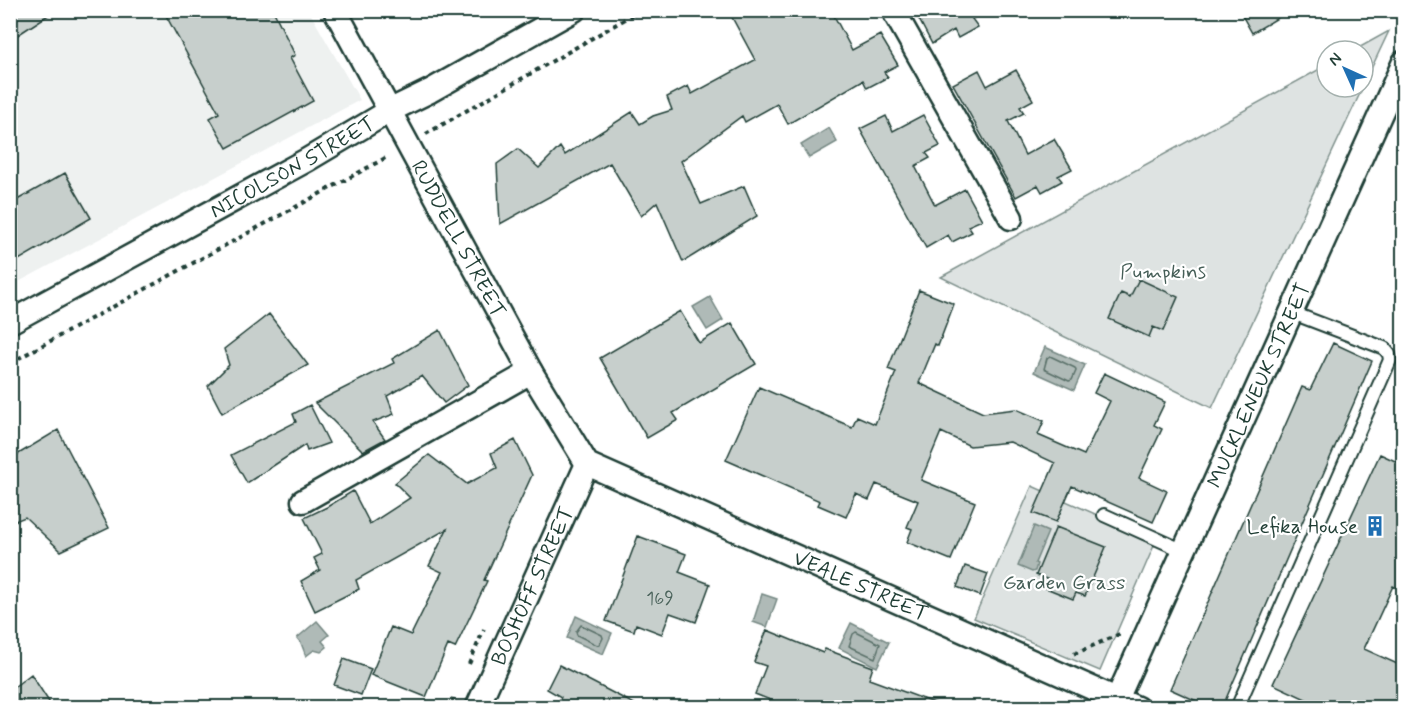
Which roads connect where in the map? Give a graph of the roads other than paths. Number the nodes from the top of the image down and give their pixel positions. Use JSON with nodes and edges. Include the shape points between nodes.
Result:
{"nodes":[{"id":1,"x":335,"y":10,"type":"edge"},
{"id":2,"x":574,"y":10,"type":"edge"},
{"id":3,"x":893,"y":10,"type":"edge"},
{"id":4,"x":1404,"y":62,"type":"edge"},
{"id":5,"x":391,"y":110,"type":"junction"},
{"id":6,"x":1011,"y":218,"type":"dead end"},
{"id":7,"x":1290,"y":312,"type":"junction"},
{"id":8,"x":10,"y":322,"type":"edge"},
{"id":9,"x":531,"y":372,"type":"junction"},
{"id":10,"x":586,"y":464,"type":"junction"},
{"id":11,"x":303,"y":501,"type":"dead end"},
{"id":12,"x":1104,"y":515,"type":"dead end"},
{"id":13,"x":1184,"y":551,"type":"junction"},
{"id":14,"x":1122,"y":704,"type":"edge"},
{"id":15,"x":477,"y":708,"type":"edge"},
{"id":16,"x":1237,"y":708,"type":"edge"}],
"edges":[{"from":1,"to":5,"type":"street","name":"RUDDELL STREET"},
{"from":2,"to":5,"type":"street","name":"NICOLSON STREET"},
{"from":3,"to":6,"type":"street"},
{"from":4,"to":7,"type":"street","name":"MUCKLENEUK STREET"},
{"from":5,"to":8,"type":"street","name":"NICOLSON STREET"},
{"from":5,"to":9,"type":"street","name":"RUDDELL STREET"},
{"from":7,"to":13,"type":"street","name":"MUCKLENEUK STREET"},
{"from":7,"to":16,"type":"lane","via":[[1384,348],[1390,360]]},
{"from":9,"to":10,"type":"street","name":"RUDDELL STREET"},
{"from":9,"to":11,"type":"street"},
{"from":10,"to":14,"type":"street","name":"VEALE STREET"},
{"from":10,"to":15,"type":"street","name":"BOSHOFF STREET"},
{"from":12,"to":13,"type":"lane"},
{"from":13,"to":14,"type":"street","name":"MUCKLENEUK STREET"}]}
